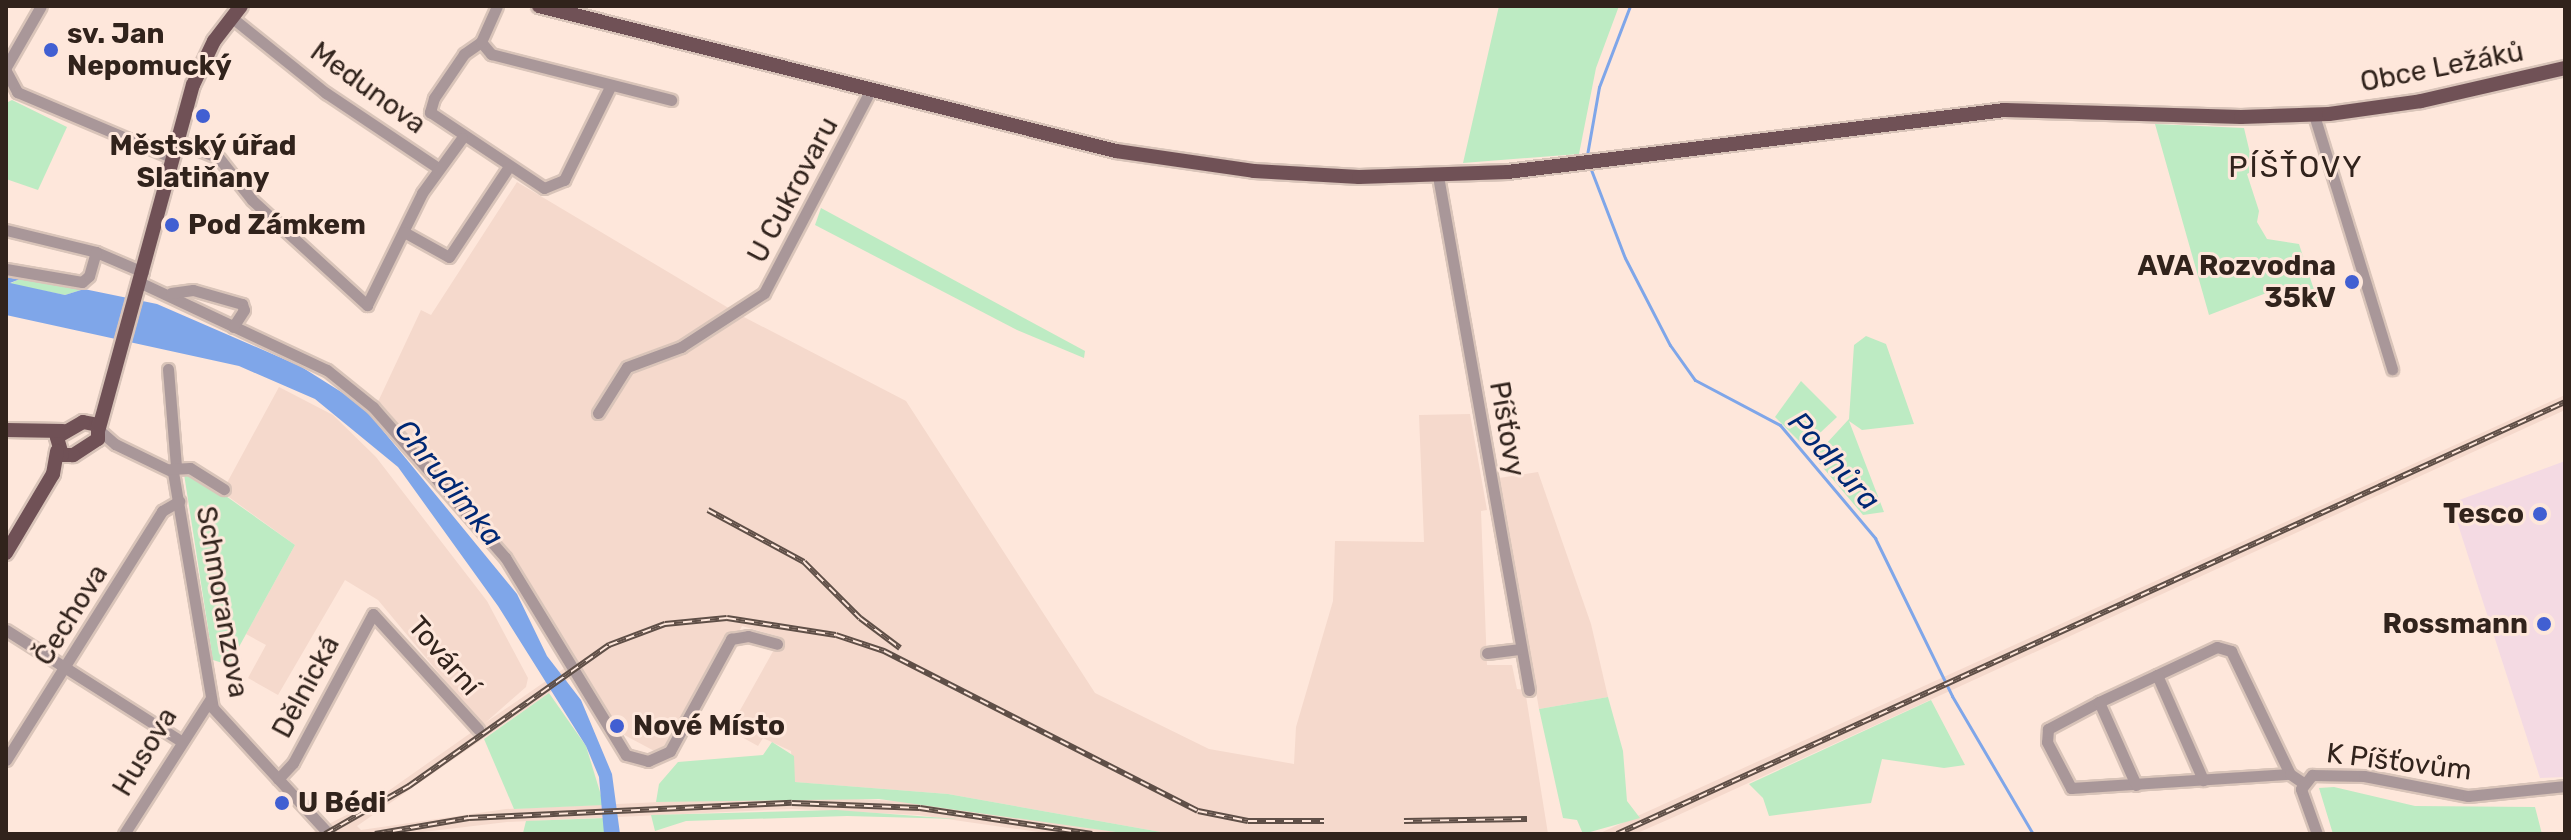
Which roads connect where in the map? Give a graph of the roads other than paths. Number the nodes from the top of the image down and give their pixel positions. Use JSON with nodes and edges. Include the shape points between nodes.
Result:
{"nodes":[{"id":1,"x":41,"y":6,"type":"edge"},
{"id":2,"x":497,"y":6,"type":"edge"},
{"id":3,"x":539,"y":6,"type":"edge"},
{"id":4,"x":236,"y":11,"type":"edge"},
{"id":5,"x":481,"y":42,"type":"junction"},
{"id":6,"x":2565,"y":68,"type":"edge"},
{"id":7,"x":6,"y":69,"type":"edge"},
{"id":8,"x":611,"y":85,"type":"junction"},
{"id":9,"x":870,"y":91,"type":"junction"},
{"id":10,"x":671,"y":100,"type":"dead end"},
{"id":11,"x":2314,"y":115,"type":"junction"},
{"id":12,"x":462,"y":138,"type":"junction"},
{"id":13,"x":178,"y":141,"type":"junction"},
{"id":14,"x":173,"y":158,"type":"junction"},
{"id":15,"x":438,"y":168,"type":"junction"},
{"id":16,"x":508,"y":168,"type":"junction"},
{"id":17,"x":1438,"y":176,"type":"junction"},
{"id":18,"x":6,"y":230,"type":"edge"},
{"id":19,"x":404,"y":232,"type":"junction"},
{"id":20,"x":96,"y":252,"type":"junction"},
{"id":21,"x":6,"y":269,"type":"edge"},
{"id":22,"x":141,"y":281,"type":"junction"},
{"id":23,"x":171,"y":293,"type":"junction"},
{"id":24,"x":233,"y":327,"type":"junction"},
{"id":25,"x":168,"y":369,"type":"dead end"},
{"id":26,"x":2392,"y":369,"type":"dead end"},
{"id":27,"x":114,"y":370,"type":"junction"},
{"id":28,"x":598,"y":413,"type":"dead end"},
{"id":29,"x":83,"y":422,"type":"junction"},
{"id":30,"x":68,"y":430,"type":"junction"},
{"id":31,"x":100,"y":430,"type":"junction"},
{"id":32,"x":6,"y":431,"type":"edge"},
{"id":33,"x":57,"y":450,"type":"junction"},
{"id":34,"x":82,"y":450,"type":"junction"},
{"id":35,"x":138,"y":454,"type":"junction"},
{"id":36,"x":173,"y":468,"type":"junction"},
{"id":37,"x":224,"y":489,"type":"dead end"},
{"id":38,"x":179,"y":501,"type":"junction"},
{"id":39,"x":29,"y":517,"type":"junction"},
{"id":40,"x":6,"y":553,"type":"edge"},
{"id":41,"x":373,"y":614,"type":"joint"},
{"id":42,"x":6,"y":630,"type":"edge"},
{"id":43,"x":777,"y":644,"type":"dead end"},
{"id":44,"x":1521,"y":649,"type":"junction"},
{"id":45,"x":1487,"y":653,"type":"dead end"},
{"id":46,"x":66,"y":669,"type":"junction"},
{"id":47,"x":2157,"y":675,"type":"junction"},
{"id":48,"x":1529,"y":690,"type":"dead end"},
{"id":49,"x":211,"y":698,"type":"junction"},
{"id":50,"x":2099,"y":702,"type":"junction"},
{"id":51,"x":478,"y":729,"type":"dead end"},
{"id":52,"x":179,"y":740,"type":"junction"},
{"id":53,"x":6,"y":760,"type":"edge"},
{"id":54,"x":2290,"y":774,"type":"junction"},
{"id":55,"x":278,"y":779,"type":"junction"},
{"id":56,"x":2203,"y":780,"type":"junction"},
{"id":57,"x":2302,"y":782,"type":"junction"},
{"id":58,"x":2136,"y":785,"type":"junction"},
{"id":59,"x":2565,"y":786,"type":"edge"},
{"id":60,"x":124,"y":834,"type":"edge"},
{"id":61,"x":329,"y":834,"type":"edge"},
{"id":62,"x":2317,"y":834,"type":"edge"}],
"edges":[{"from":1,"to":7,"type":"street"},
{"from":2,"to":5,"type":"street"},
{"from":3,"to":9,"type":"main road","name":"Obce Ležáků"},
{"from":4,"to":13,"type":"main road","via":[[201,65]]},
{"from":4,"to":15,"type":"street","name":"Medunova","via":[[326,93]]},
{"from":5,"to":8,"type":"street","via":[[492,55]]},
{"from":5,"to":12,"type":"street","name":"Medunova","via":[[464,54],[429,109],[437,122]]},
{"from":6,"to":11,"type":"main road","name":"Obce Ležáků","via":[[2421,101]]},
{"from":7,"to":14,"type":"street","via":[[17,92]]},
{"from":8,"to":10,"type":"street"},
{"from":8,"to":16,"type":"street","name":"Medunova","via":[[559,185],[544,188]]},
{"from":9,"to":17,"type":"main road","name":"Obce Ležáků","via":[[1164,160],[1304,175]]},
{"from":9,"to":28,"type":"street","name":"U Cukrovaru","via":[[764,293],[681,347],[624,369]]},
{"from":11,"to":17,"type":"main road","name":"Obce Ležáků","via":[[2005,110],[1576,164]]},
{"from":11,"to":26,"type":"street"},
{"from":12,"to":15,"type":"street","name":"Medunova"},
{"from":12,"to":16,"type":"street","name":"Medunova"},
{"from":13,"to":14,"type":"main road"},
{"from":13,"to":19,"type":"street","name":"Medunova","via":[[219,158],[252,200],[366,305],[374,299]]},
{"from":14,"to":22,"type":"main road"},
{"from":15,"to":19,"type":"street","name":"Medunova"},
{"from":16,"to":19,"type":"street","via":[[449,257]]},
{"from":17,"to":44,"type":"street","name":"Píšťovy"},
{"from":18,"to":20,"type":"street"},
{"from":20,"to":21,"type":"street","via":[[82,282]]},
{"from":20,"to":22,"type":"street"},
{"from":22,"to":23,"type":"street"},
{"from":22,"to":27,"type":"main road"},
{"from":23,"to":24,"type":"street"},
{"from":23,"to":24,"type":"street","via":[[189,289],[239,302],[244,310]]},
{"from":24,"to":43,"type":"street","via":[[327,370],[409,445],[505,557],[618,747],[634,759],[657,760],[670,751],[731,639],[748,636]]},
{"from":25,"to":36,"type":"street"},
{"from":27,"to":29,"type":"main road","via":[[95,410]]},
{"from":27,"to":31,"type":"main road"},
{"from":29,"to":30,"type":"main road"},
{"from":29,"to":31,"type":"main road"},
{"from":30,"to":32,"type":"main road"},
{"from":30,"to":33,"type":"main road","via":[[57,437]]},
{"from":31,"to":34,"type":"main road","via":[[96,442]]},
{"from":31,"to":35,"type":"street"},
{"from":32,"to":33,"type":"main road"},
{"from":33,"to":34,"type":"main road","via":[[67,456]]},
{"from":33,"to":39,"type":"main road","via":[[57,466]]},
{"from":34,"to":35,"type":"street"},
{"from":34,"to":39,"type":"main road"},
{"from":35,"to":36,"type":"street"},
{"from":36,"to":37,"type":"street","via":[[194,470]]},
{"from":36,"to":38,"type":"street","name":"Schmoranzova"},
{"from":38,"to":46,"type":"street","name":"Čechova","via":[[162,511]]},
{"from":38,"to":49,"type":"street","name":"Schmoranzova"},
{"from":39,"to":40,"type":"main road"},
{"from":41,"to":51,"type":"street","name":"Tovární"},
{"from":41,"to":55,"type":"street","name":"Dělnická","via":[[293,763]]},
{"from":42,"to":46,"type":"street"},
{"from":44,"to":45,"type":"street"},
{"from":44,"to":48,"type":"street","name":"Píšťovy"},
{"from":46,"to":52,"type":"street"},
{"from":46,"to":53,"type":"street","name":"Čechova"},
{"from":47,"to":50,"type":"street"},
{"from":47,"to":54,"type":"street","via":[[2217,647],[2231,651]]},
{"from":47,"to":56,"type":"street"},
{"from":49,"to":52,"type":"street","name":"Husova"},
{"from":49,"to":55,"type":"street","name":"Schmoranzova","via":[[222,720]]},
{"from":50,"to":58,"type":"street"},
{"from":50,"to":58,"type":"street","via":[[2048,729],[2047,742],[2065,783],[2079,789]]},
{"from":52,"to":60,"type":"street","name":"Husova"},
{"from":54,"to":56,"type":"street"},
{"from":54,"to":57,"type":"street"},
{"from":55,"to":61,"type":"street","name":"Schmoranzova"},
{"from":56,"to":58,"type":"street"},
{"from":57,"to":59,"type":"street","name":"K Píšťovům","via":[[2312,775],[2352,775],[2468,796]]},
{"from":57,"to":62,"type":"street","name":"K Píšťovům"}]}
